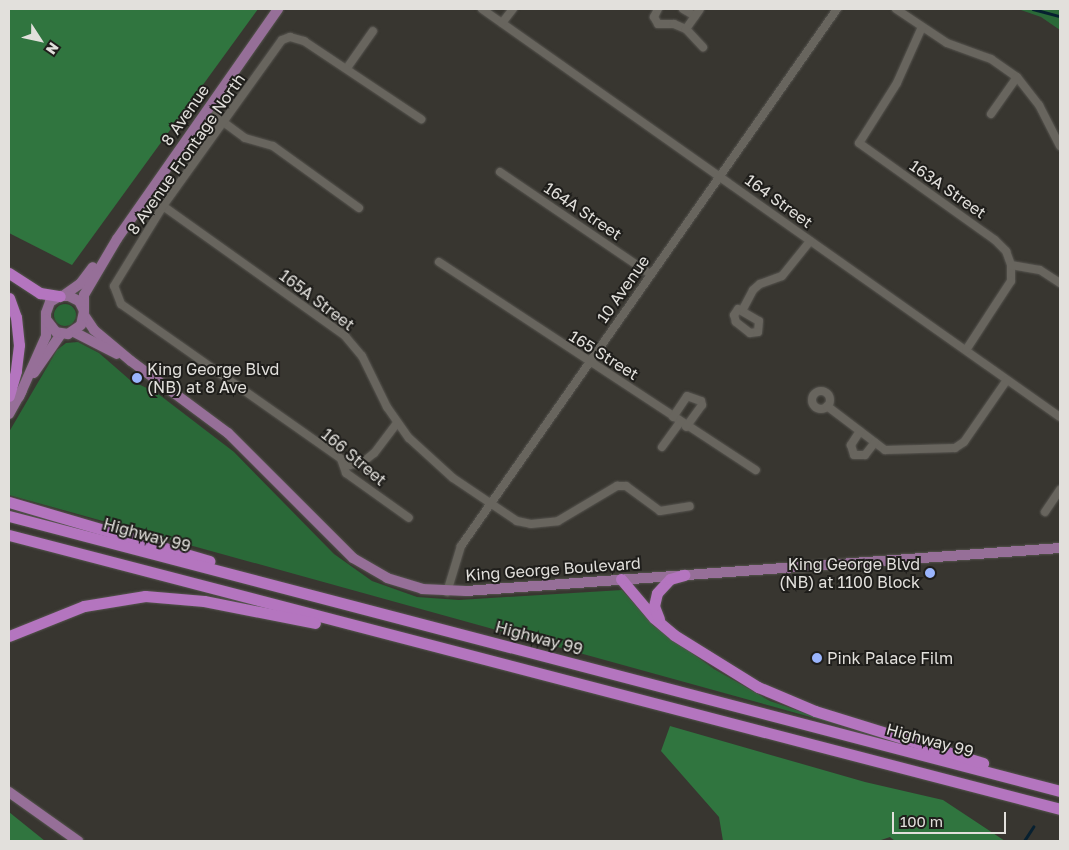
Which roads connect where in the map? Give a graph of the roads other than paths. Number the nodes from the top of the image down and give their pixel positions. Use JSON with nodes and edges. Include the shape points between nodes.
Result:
{"nodes":[{"id":1,"x":278,"y":9,"type":"edge"},
{"id":2,"x":482,"y":9,"type":"edge"},
{"id":3,"x":513,"y":9,"type":"edge"},
{"id":4,"x":658,"y":9,"type":"edge"},
{"id":5,"x":683,"y":9,"type":"edge"},
{"id":6,"x":700,"y":9,"type":"edge"},
{"id":7,"x":837,"y":9,"type":"edge"},
{"id":8,"x":896,"y":9,"type":"edge"},
{"id":9,"x":695,"y":16,"type":"junction"},
{"id":10,"x":502,"y":23,"type":"junction"},
{"id":11,"x":922,"y":27,"type":"junction"},
{"id":12,"x":686,"y":29,"type":"junction"},
{"id":13,"x":373,"y":31,"type":"dead end"},
{"id":14,"x":703,"y":47,"type":"dead end"},
{"id":15,"x":347,"y":68,"type":"junction"},
{"id":16,"x":1017,"y":77,"type":"junction"},
{"id":17,"x":207,"y":110,"type":"junction"},
{"id":18,"x":991,"y":114,"type":"dead end"},
{"id":19,"x":421,"y":119,"type":"dead end"},
{"id":20,"x":224,"y":122,"type":"junction"},
{"id":21,"x":1060,"y":146,"type":"edge"},
{"id":22,"x":500,"y":172,"type":"dead end"},
{"id":23,"x":719,"y":175,"type":"junction"},
{"id":24,"x":163,"y":206,"type":"junction"},
{"id":25,"x":359,"y":208,"type":"dead end"},
{"id":26,"x":117,"y":239,"type":"junction"},
{"id":27,"x":810,"y":241,"type":"junction"},
{"id":28,"x":438,"y":262,"type":"dead end"},
{"id":29,"x":1011,"y":265,"type":"junction"},
{"id":30,"x":9,"y":272,"type":"edge"},
{"id":31,"x":650,"y":274,"type":"junction"},
{"id":32,"x":1060,"y":283,"type":"edge"},
{"id":33,"x":114,"y":292,"type":"joint"},
{"id":34,"x":62,"y":296,"type":"junction"},
{"id":35,"x":9,"y":298,"type":"edge"},
{"id":36,"x":743,"y":309,"type":"dead end"},
{"id":37,"x":84,"y":313,"type":"junction"},
{"id":38,"x":46,"y":319,"type":"junction"},
{"id":39,"x":74,"y":332,"type":"junction"},
{"id":40,"x":61,"y":334,"type":"junction"},
{"id":41,"x":966,"y":350,"type":"junction"},
{"id":42,"x":131,"y":361,"type":"junction"},
{"id":43,"x":590,"y":361,"type":"junction"},
{"id":44,"x":1008,"y":380,"type":"junction"},
{"id":45,"x":14,"y":396,"type":"edge"},
{"id":46,"x":827,"y":406,"type":"dead end"},
{"id":47,"x":9,"y":414,"type":"edge"},
{"id":48,"x":1060,"y":417,"type":"edge"},
{"id":49,"x":397,"y":422,"type":"junction"},
{"id":50,"x":680,"y":422,"type":"junction"},
{"id":51,"x":860,"y":432,"type":"junction"},
{"id":52,"x":875,"y":442,"type":"junction"},
{"id":53,"x":662,"y":447,"type":"dead end"},
{"id":54,"x":341,"y":459,"type":"junction"},
{"id":55,"x":756,"y":470,"type":"dead end"},
{"id":56,"x":1060,"y":490,"type":"edge"},
{"id":57,"x":9,"y":502,"type":"edge"},
{"id":58,"x":490,"y":504,"type":"junction"},
{"id":59,"x":690,"y":506,"type":"dead end"},
{"id":60,"x":1045,"y":512,"type":"dead end"},
{"id":61,"x":9,"y":516,"type":"edge"},
{"id":62,"x":409,"y":518,"type":"dead end"},
{"id":63,"x":9,"y":536,"type":"edge"},
{"id":64,"x":1060,"y":548,"type":"edge"},
{"id":65,"x":684,"y":575,"type":"junction"},
{"id":66,"x":621,"y":579,"type":"junction"},
{"id":67,"x":446,"y":592,"type":"junction"},
{"id":68,"x":402,"y":619,"type":"junction"},
{"id":69,"x":674,"y":635,"type":"junction"},
{"id":70,"x":9,"y":636,"type":"edge"},
{"id":71,"x":456,"y":652,"type":"junction"},
{"id":72,"x":1060,"y":790,"type":"edge"},
{"id":73,"x":9,"y":792,"type":"edge"},
{"id":74,"x":1060,"y":809,"type":"edge"},
{"id":75,"x":78,"y":841,"type":"edge"}],
"edges":[{"from":1,"to":17,"type":"main road","name":"8 Avenue"},
{"from":2,"to":10,"type":"street","name":"164 Street"},
{"from":3,"to":10,"type":"street"},
{"from":4,"to":12,"type":"street","via":[[654,17],[658,24],[674,24]]},
{"from":5,"to":9,"type":"street"},
{"from":6,"to":9,"type":"street"},
{"from":7,"to":23,"type":"street","name":"10 Avenue"},
{"from":8,"to":11,"type":"street"},
{"from":9,"to":12,"type":"street"},
{"from":10,"to":23,"type":"street","name":"164 Street"},
{"from":11,"to":16,"type":"street","via":[[947,43],[991,59]]},
{"from":11,"to":29,"type":"street","name":"163A Street","via":[[898,83],[859,143],[995,240],[1006,251]]},
{"from":12,"to":14,"type":"street"},
{"from":13,"to":15,"type":"street"},
{"from":15,"to":19,"type":"street"},
{"from":15,"to":20,"type":"street","name":"8 Avenue Frontage North","via":[[304,41],[290,37],[282,40]]},
{"from":16,"to":18,"type":"street"},
{"from":16,"to":21,"type":"street","via":[[1039,105]]},
{"from":17,"to":20,"type":"street"},
{"from":17,"to":26,"type":"main road","name":"8 Avenue"},
{"from":20,"to":24,"type":"street","name":"8 Avenue Frontage North"},
{"from":20,"to":25,"type":"street","via":[[245,138],[273,146]]},
{"from":22,"to":31,"type":"street","name":"164A Street"},
{"from":23,"to":27,"type":"street","name":"164 Street"},
{"from":23,"to":31,"type":"street","name":"10 Avenue"},
{"from":24,"to":33,"type":"street","name":"8 Avenue Frontage North","via":[[116,280]]},
{"from":24,"to":49,"type":"street","name":"165A Street","via":[[345,336],[362,356]]},
{"from":26,"to":34,"type":"main road","name":"8 Avenue","via":[[80,284]]},
{"from":26,"to":37,"type":"main road","name":"8 Avenue","via":[[84,295]]},
{"from":27,"to":36,"type":"street","via":[[782,276],[753,290]]},
{"from":27,"to":41,"type":"street","name":"164 Street"},
{"from":28,"to":43,"type":"street","name":"165 Street"},
{"from":29,"to":32,"type":"street","via":[[1040,270]]},
{"from":29,"to":41,"type":"street","via":[[1011,281],[1005,295]]},
{"from":30,"to":34,"type":"highway","via":[[40,294]]},
{"from":31,"to":43,"type":"street","name":"10 Avenue"},
{"from":33,"to":54,"type":"street","name":"166 Street","via":[[121,304]]},
{"from":34,"to":37,"type":"main road","via":[[74,298]]},
{"from":34,"to":38,"type":"main road","via":[[47,308]]},
{"from":35,"to":45,"type":"highway","via":[[16,317],[19,345]]},
{"from":37,"to":39,"type":"main road","via":[[81,325]]},
{"from":37,"to":42,"type":"main road","name":"King George Boulevard","via":[[95,330]]},
{"from":38,"to":40,"type":"main road","via":[[51,329]]},
{"from":38,"to":45,"type":"main road","via":[[46,336]]},
{"from":39,"to":40,"type":"main road"},
{"from":39,"to":42,"type":"main road","name":"King George Boulevard"},
{"from":40,"to":45,"type":"main road"},
{"from":41,"to":44,"type":"street","name":"164 Street"},
{"from":42,"to":67,"type":"main road","name":"King George Boulevard","via":[[228,433],[353,558],[373,572],[405,585]]},
{"from":43,"to":50,"type":"street","name":"165 Street"},
{"from":43,"to":58,"type":"street","name":"10 Avenue"},
{"from":44,"to":48,"type":"street","name":"164 Street"},
{"from":44,"to":52,"type":"street","via":[[964,442],[956,448],[900,452],[886,450]]},
{"from":45,"to":47,"type":"main road"},
{"from":46,"to":51,"type":"street"},
{"from":49,"to":54,"type":"street","via":[[374,453],[362,463],[350,465]]},
{"from":49,"to":58,"type":"street","name":"165A Street","via":[[441,468]]},
{"from":50,"to":53,"type":"street"},
{"from":50,"to":55,"type":"street","name":"165 Street"},
{"from":51,"to":52,"type":"street"},
{"from":51,"to":52,"type":"street","via":[[851,445],[854,455],[865,455]]},
{"from":54,"to":62,"type":"street","name":"166 Street","via":[[346,473]]},
{"from":56,"to":60,"type":"street"},
{"from":57,"to":68,"type":"highway"},
{"from":58,"to":59,"type":"street","name":"165A Street","via":[[517,521],[531,524],[558,520],[617,486],[626,486],[660,511]]},
{"from":58,"to":67,"type":"street","name":"10 Avenue","via":[[461,546]]},
{"from":61,"to":68,"type":"highway","name":"Highway 99"},
{"from":63,"to":71,"type":"highway"},
{"from":64,"to":65,"type":"main road","name":"King George Boulevard"},
{"from":65,"to":66,"type":"main road","name":"King George Boulevard"},
{"from":65,"to":69,"type":"highway","via":[[665,583],[655,599],[658,617]]},
{"from":66,"to":67,"type":"main road","name":"King George Boulevard"},
{"from":66,"to":69,"type":"highway","via":[[654,618]]},
{"from":68,"to":72,"type":"highway","name":"Highway 99"},
{"from":69,"to":72,"type":"highway","via":[[742,679],[788,701]]},
{"from":70,"to":71,"type":"highway","via":[[100,601],[160,596],[239,608]]},
{"from":71,"to":74,"type":"highway"},
{"from":73,"to":75,"type":"main road"}]}
